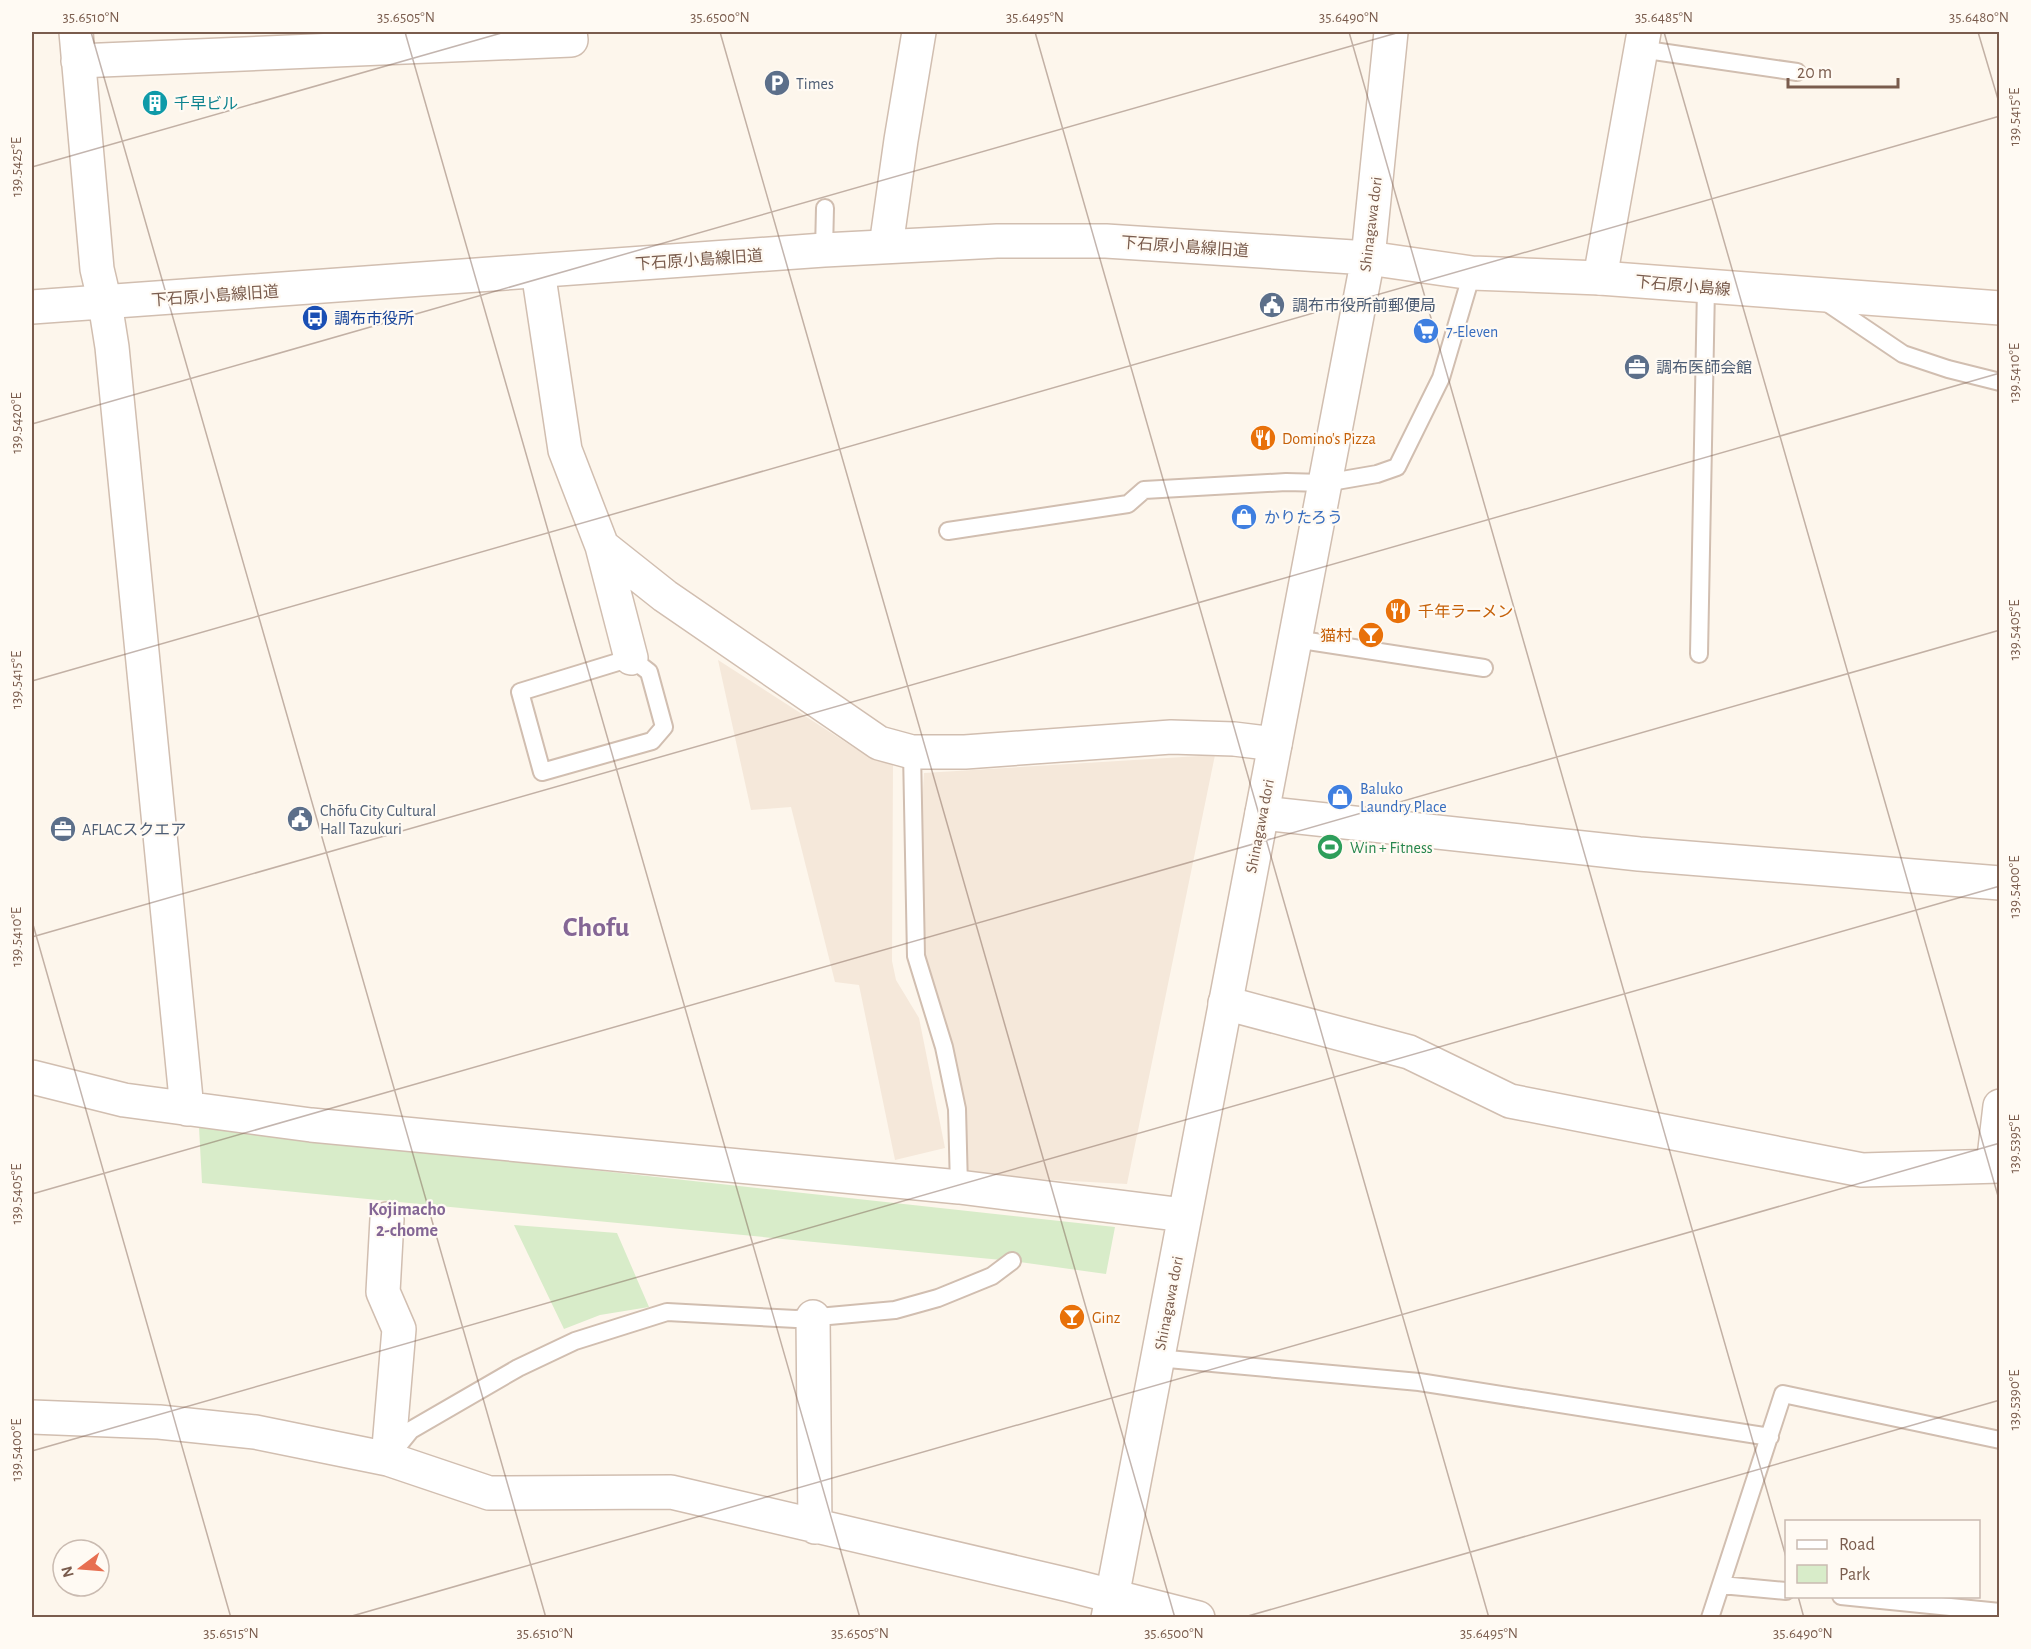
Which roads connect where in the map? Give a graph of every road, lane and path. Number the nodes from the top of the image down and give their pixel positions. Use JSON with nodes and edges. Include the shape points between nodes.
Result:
{"nodes":[{"id":1,"x":570,"y":32,"type":"edge"},
{"id":2,"x":919,"y":32,"type":"edge"},
{"id":3,"x":1391,"y":32,"type":"edge"},
{"id":4,"x":1642,"y":40,"type":"edge"},
{"id":5,"x":77,"y":46,"type":"edge"},
{"id":6,"x":1797,"y":72,"type":"dead end"},
{"id":7,"x":825,"y":208,"type":"dead end"},
{"id":8,"x":886,"y":246,"type":"junction"},
{"id":9,"x":824,"y":250,"type":"junction"},
{"id":10,"x":1368,"y":258,"type":"junction"},
{"id":11,"x":538,"y":271,"type":"junction"},
{"id":12,"x":1472,"y":273,"type":"junction"},
{"id":13,"x":1600,"y":278,"type":"junction"},
{"id":14,"x":1706,"y":287,"type":"junction"},
{"id":15,"x":1815,"y":295,"type":"junction"},
{"id":16,"x":105,"y":303,"type":"junction"},
{"id":17,"x":32,"y":307,"type":"edge"},
{"id":18,"x":2000,"y":308,"type":"edge"},
{"id":19,"x":2000,"y":382,"type":"edge"},
{"id":20,"x":1324,"y":483,"type":"junction"},
{"id":21,"x":948,"y":531,"type":"dead end"},
{"id":22,"x":602,"y":546,"type":"junction"},
{"id":23,"x":1295,"y":639,"type":"junction"},
{"id":24,"x":1699,"y":654,"type":"dead end"},
{"id":25,"x":631,"y":658,"type":"junction"},
{"id":26,"x":1484,"y":668,"type":"dead end"},
{"id":27,"x":1275,"y":744,"type":"junction"},
{"id":28,"x":912,"y":752,"type":"junction"},
{"id":29,"x":1262,"y":813,"type":"junction"},
{"id":30,"x":2000,"y":883,"type":"edge"},
{"id":31,"x":1225,"y":1003,"type":"junction"},
{"id":32,"x":32,"y":1077,"type":"edge"},
{"id":33,"x":2000,"y":1106,"type":"edge"},
{"id":34,"x":187,"y":1109,"type":"junction"},
{"id":35,"x":1996,"y":1166,"type":"edge"},
{"id":36,"x":959,"y":1187,"type":"junction"},
{"id":37,"x":1184,"y":1215,"type":"junction"},
{"id":38,"x":387,"y":1219,"type":"dead end"},
{"id":39,"x":1012,"y":1261,"type":"dead end"},
{"id":40,"x":813,"y":1317,"type":"junction"},
{"id":41,"x":1157,"y":1358,"type":"junction"},
{"id":42,"x":32,"y":1417,"type":"edge"},
{"id":43,"x":1770,"y":1437,"type":"junction"},
{"id":44,"x":2000,"y":1440,"type":"edge"},
{"id":45,"x":388,"y":1459,"type":"junction"},
{"id":46,"x":815,"y":1527,"type":"junction"},
{"id":47,"x":1721,"y":1585,"type":"junction"},
{"id":48,"x":1785,"y":1591,"type":"edge"},
{"id":49,"x":1861,"y":1598,"type":"edge"},
{"id":50,"x":1110,"y":1607,"type":"edge"},
{"id":51,"x":2000,"y":1612,"type":"edge"},
{"id":52,"x":1198,"y":1617,"type":"edge"},
{"id":53,"x":1710,"y":1617,"type":"edge"}],
"edges":[{"from":1,"to":5,"type":"street","via":[[571,40]]},
{"from":2,"to":8,"type":"street"},
{"from":3,"to":10,"type":"street","name":"Shinagawa dori"},
{"from":4,"to":6,"type":"lane"},
{"from":4,"to":13,"type":"street"},
{"from":5,"to":16,"type":"street","via":[[97,269]]},
{"from":7,"to":9,"type":"lane"},
{"from":8,"to":9,"type":"street","name":"下石原小島線旧道"},
{"from":8,"to":10,"type":"street","name":"下石原小島線旧道","via":[[1106,241]]},
{"from":9,"to":11,"type":"street","name":"下石原小島線旧道"},
{"from":10,"to":12,"type":"street","name":"下石原小島線"},
{"from":10,"to":20,"type":"street","name":"Shinagawa dori"},
{"from":11,"to":16,"type":"street","name":"下石原小島線旧道"},
{"from":11,"to":22,"type":"street","via":[[565,450]]},
{"from":12,"to":13,"type":"street","name":"下石原小島線"},
{"from":12,"to":20,"type":"lane","via":[[1442,378],[1397,467]]},
{"from":13,"to":14,"type":"street","name":"下石原小島線"},
{"from":14,"to":15,"type":"street","name":"下石原小島線"},
{"from":14,"to":24,"type":"lane"},
{"from":15,"to":18,"type":"street","name":"下石原小島線"},
{"from":15,"to":19,"type":"lane","via":[[1902,354]]},
{"from":16,"to":17,"type":"street","name":"下石原小島線旧道"},
{"from":16,"to":34,"type":"street"},
{"from":20,"to":21,"type":"lane","via":[[1144,490],[1128,504]]},
{"from":20,"to":23,"type":"street","name":"Shinagawa dori"},
{"from":22,"to":25,"type":"street"},
{"from":22,"to":28,"type":"street","via":[[665,596],[879,742]]},
{"from":23,"to":26,"type":"lane"},
{"from":23,"to":27,"type":"street","name":"Shinagawa dori"},
{"from":25,"to":25,"type":"lane","via":[[649,672],[664,727],[652,741],[542,772],[520,692]]},
{"from":27,"to":28,"type":"street","via":[[1171,737],[965,752]]},
{"from":27,"to":29,"type":"street","name":"Shinagawa dori"},
{"from":28,"to":36,"type":"lane","via":[[916,956],[944,1047],[957,1109]]},
{"from":29,"to":30,"type":"street","via":[[1639,854]]},
{"from":29,"to":31,"type":"street","name":"Shinagawa dori"},
{"from":31,"to":35,"type":"street","via":[[1409,1052],[1510,1101],[1862,1170]]},
{"from":31,"to":37,"type":"street","name":"Shinagawa dori"},
{"from":32,"to":34,"type":"street","via":[[124,1100]]},
{"from":33,"to":35,"type":"street"},
{"from":34,"to":36,"type":"street","via":[[311,1125]]},
{"from":36,"to":37,"type":"street"},
{"from":37,"to":41,"type":"street","name":"Shinagawa dori"},
{"from":38,"to":45,"type":"street","via":[[383,1292],[399,1329]]},
{"from":39,"to":40,"type":"lane","via":[[992,1276],[896,1310]]},
{"from":40,"to":45,"type":"lane","via":[[796,1320],[668,1312],[575,1341],[518,1368],[411,1430]]},
{"from":40,"to":46,"type":"street"},
{"from":41,"to":43,"type":"lane","via":[[1419,1382]]},
{"from":41,"to":50,"type":"street","name":"Shinagawa dori"},
{"from":42,"to":45,"type":"street","via":[[159,1422],[255,1432]]},
{"from":43,"to":44,"type":"lane","via":[[1783,1394]]},
{"from":43,"to":47,"type":"lane"},
{"from":45,"to":46,"type":"street","via":[[489,1493],[671,1492]]},
{"from":46,"to":50,"type":"street","via":[[1069,1585]]},
{"from":47,"to":48,"type":"lane"},
{"from":47,"to":53,"type":"lane"},
{"from":49,"to":51,"type":"lane"},
{"from":50,"to":52,"type":"street"}]}
